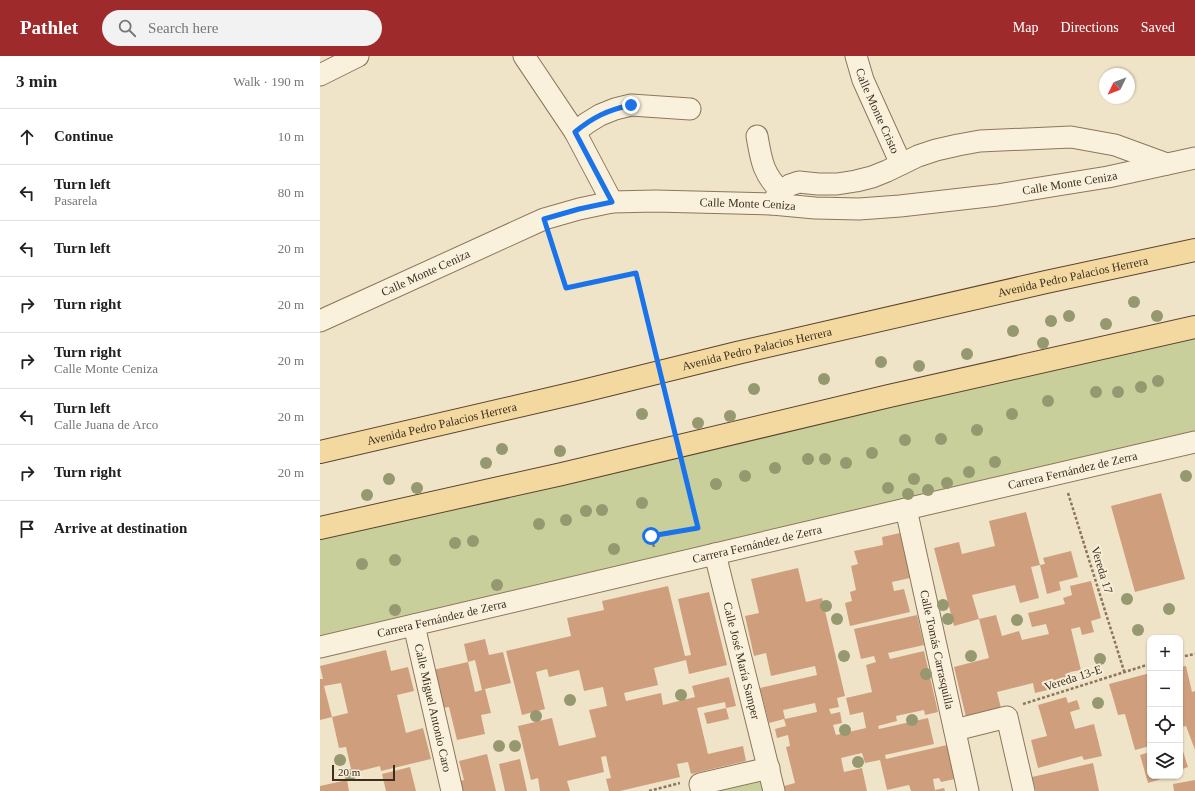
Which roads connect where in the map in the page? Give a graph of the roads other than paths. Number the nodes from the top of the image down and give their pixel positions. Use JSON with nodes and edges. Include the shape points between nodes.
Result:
{"nodes":[{"id":1,"x":358,"y":56,"type":"edge"},
{"id":2,"x":524,"y":56,"type":"edge"},
{"id":3,"x":856,"y":56,"type":"edge"},
{"id":4,"x":320,"y":75,"type":"edge"},
{"id":5,"x":690,"y":109,"type":"dead end"},
{"id":6,"x":575,"y":132,"type":"junction"},
{"id":7,"x":756,"y":136,"type":"dead end"},
{"id":8,"x":1195,"y":158,"type":"edge"},
{"id":9,"x":901,"y":164,"type":"junction"},
{"id":10,"x":1167,"y":164,"type":"junction"},
{"id":11,"x":776,"y":198,"type":"junction"},
{"id":12,"x":612,"y":202,"type":"junction"},
{"id":13,"x":1195,"y":250,"type":"edge"},
{"id":14,"x":320,"y":322,"type":"edge"},
{"id":15,"x":1195,"y":326,"type":"edge"},
{"id":16,"x":1195,"y":442,"type":"edge"},
{"id":17,"x":320,"y":452,"type":"edge"},
{"id":18,"x":906,"y":509,"type":"junction"},
{"id":19,"x":320,"y":528,"type":"edge"},
{"id":20,"x":715,"y":554,"type":"junction"},
{"id":21,"x":414,"y":625,"type":"junction"},
{"id":22,"x":320,"y":647,"type":"edge"},
{"id":23,"x":955,"y":730,"type":"junction"},
{"id":24,"x":769,"y":768,"type":"junction"},
{"id":25,"x":701,"y":787,"type":"edge"},
{"id":26,"x":452,"y":791,"type":"edge"},
{"id":27,"x":774,"y":791,"type":"edge"},
{"id":28,"x":968,"y":791,"type":"edge"},
{"id":29,"x":1024,"y":791,"type":"edge"}],
"edges":[{"from":1,"to":4,"type":"street"},
{"from":2,"to":6,"type":"street"},
{"from":3,"to":9,"type":"street","name":"Calle Monte Cristo","via":[[863,80]]},
{"from":5,"to":6,"type":"street","via":[[631,105],[600,115]]},
{"from":6,"to":12,"type":"street"},
{"from":7,"to":11,"type":"street","via":[[763,166]]},
{"from":8,"to":10,"type":"street","name":"Calle Monte Ceniza"},
{"from":9,"to":10,"type":"street","via":[[936,150],[965,143],[1071,138],[1115,145]]},
{"from":9,"to":11,"type":"street","via":[[856,181],[837,184],[799,182],[790,185]]},
{"from":10,"to":11,"type":"street","name":"Calle Monte Ceniza","via":[[997,195],[900,206],[859,209],[815,208]]},
{"from":11,"to":12,"type":"street","name":"Calle Monte Ceniza"},
{"from":12,"to":14,"type":"street","name":"Calle Monte Ceniza","via":[[544,219]]},
{"from":13,"to":17,"type":"main road","name":"Avenida Pedro Palacios Herrera","via":[[752,350]]},
{"from":15,"to":19,"type":"main road"},
{"from":16,"to":18,"type":"street","name":"Carrera Fernández de Zerra"},
{"from":18,"to":20,"type":"street","name":"Carrera Fernández de Zerra"},
{"from":18,"to":23,"type":"street","name":"Calle Tomás Carrasquilla"},
{"from":20,"to":21,"type":"street","name":"Carrera Fernández de Zerra"},
{"from":20,"to":24,"type":"street","name":"Calle José María Samper"},
{"from":21,"to":22,"type":"street","name":"Carrera Fernández de Zerra"},
{"from":21,"to":26,"type":"street","name":"Calle Miguel Antonio Caro"},
{"from":23,"to":28,"type":"street","name":"Calle Tomás Carrasquilla"},
{"from":23,"to":29,"type":"street","via":[[1007,717]]},
{"from":24,"to":25,"type":"street"},
{"from":24,"to":27,"type":"street","name":"Calle José María Samper"}]}
